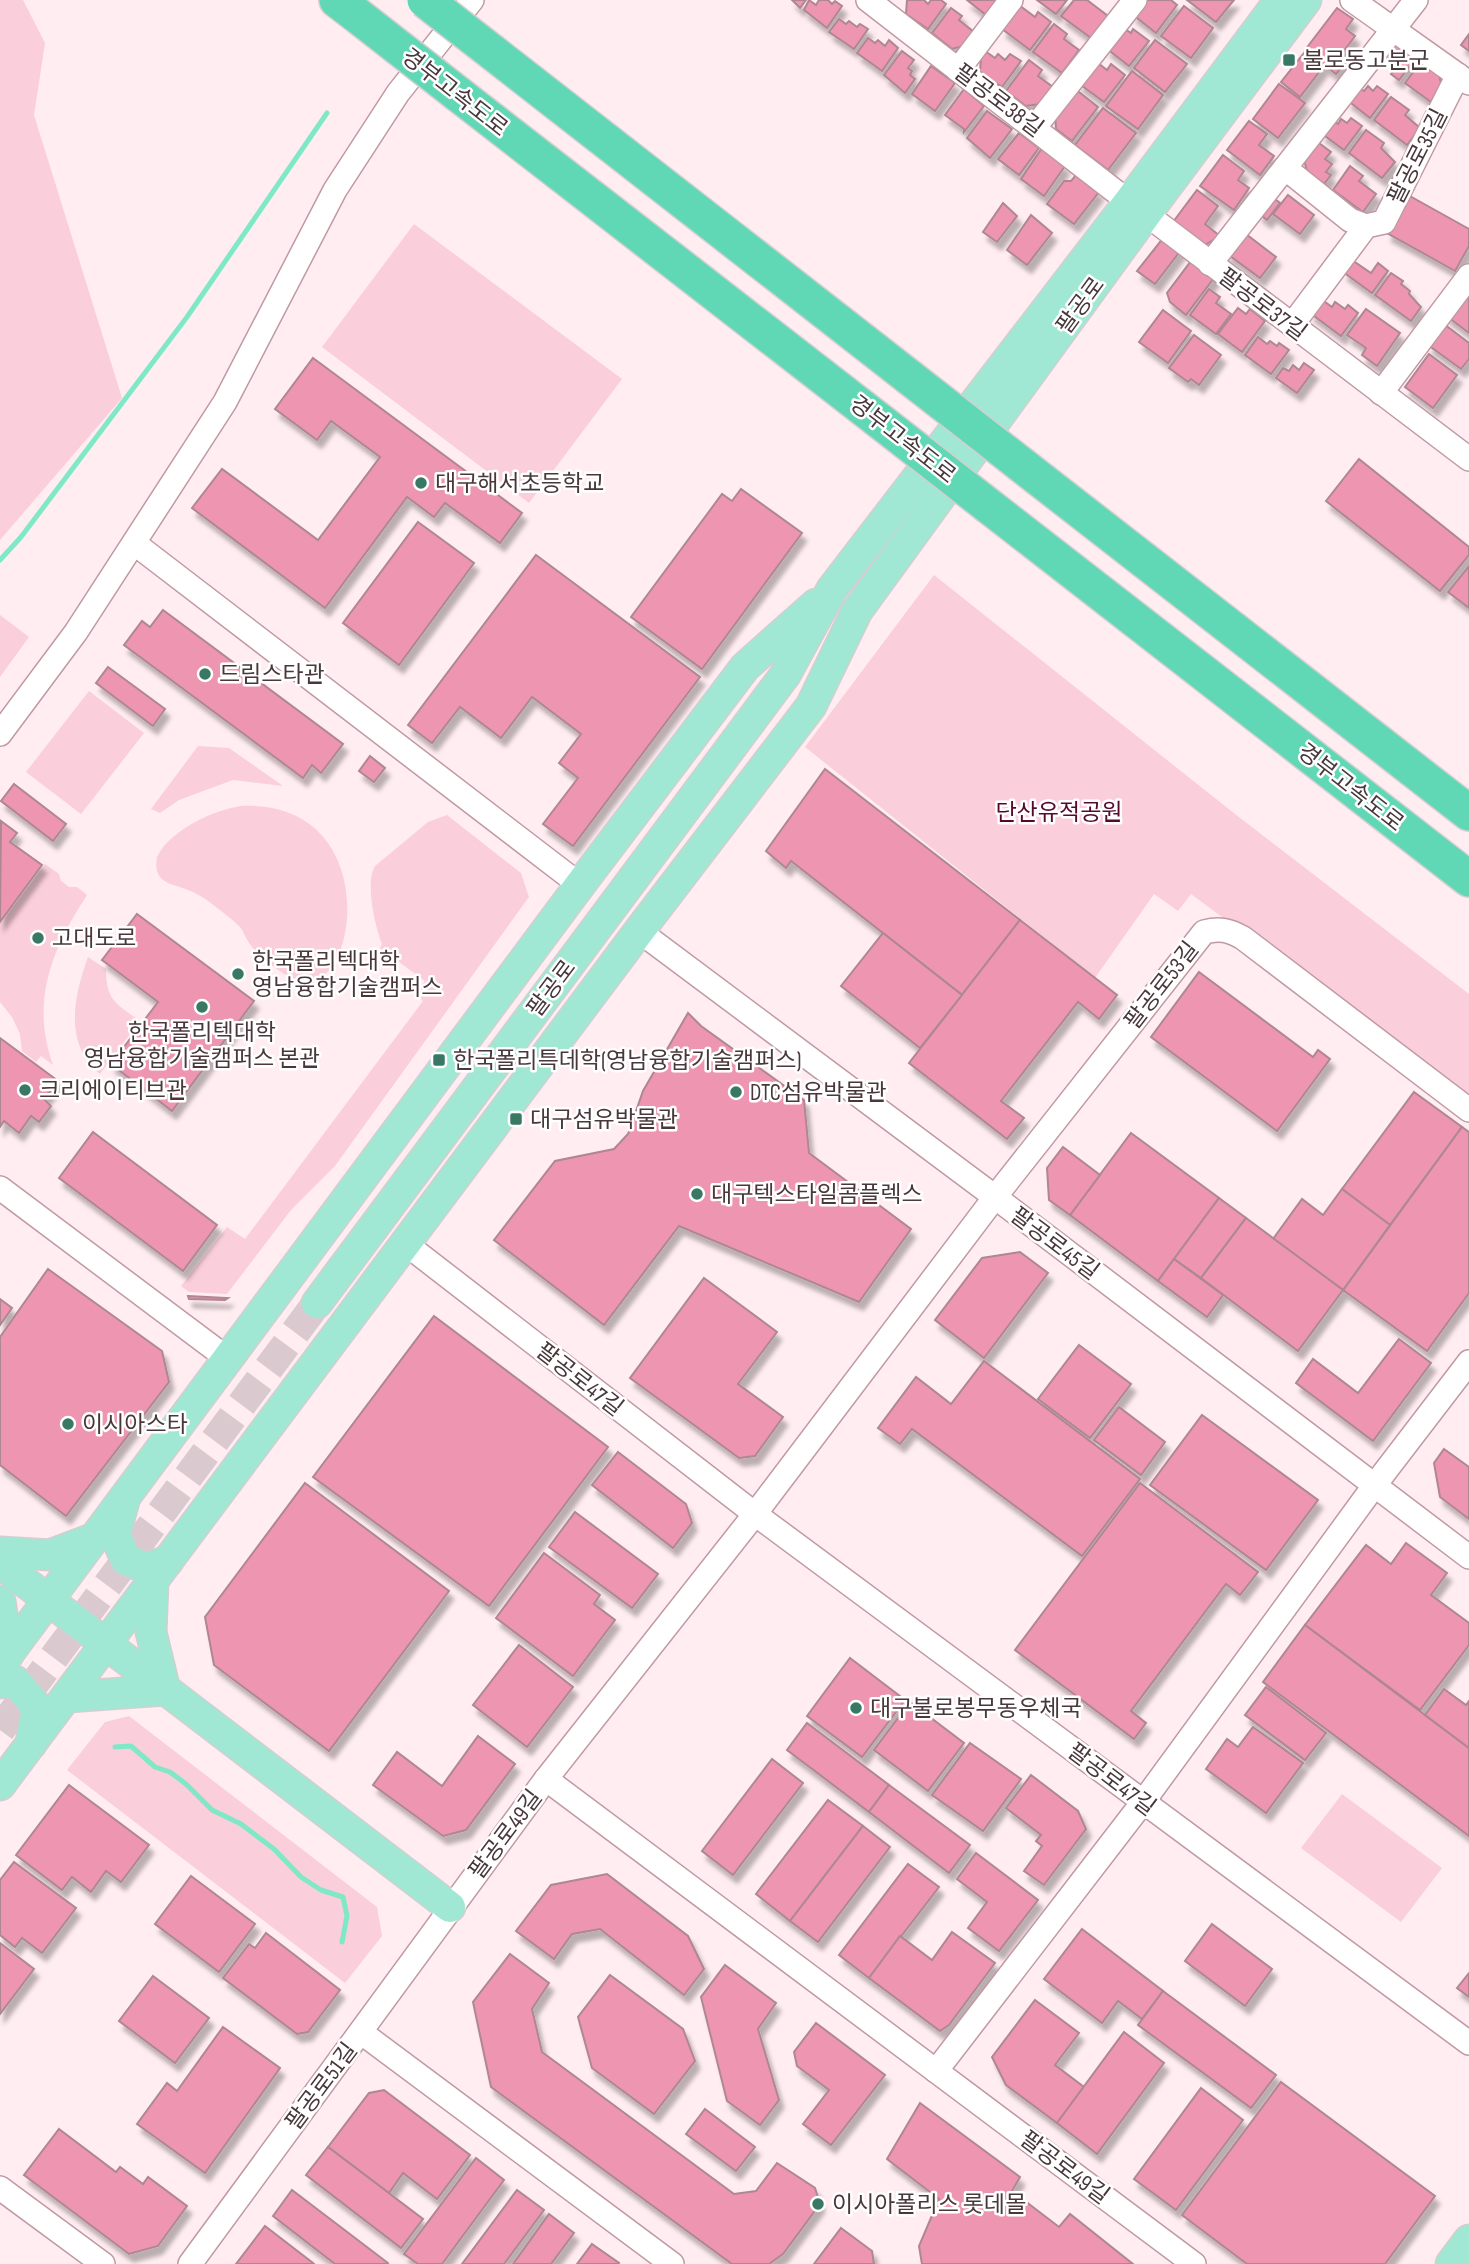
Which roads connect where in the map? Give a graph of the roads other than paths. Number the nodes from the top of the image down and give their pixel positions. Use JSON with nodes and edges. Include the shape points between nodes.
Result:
{"nodes":[{"id":1,"x":425,"y":0,"type":"edge"},
{"id":2,"x":472,"y":0,"type":"edge"},
{"id":3,"x":1011,"y":0,"type":"edge"},
{"id":4,"x":1135,"y":0,"type":"edge"},
{"id":5,"x":1280,"y":0,"type":"edge"},
{"id":6,"x":1306,"y":0,"type":"edge"},
{"id":7,"x":1352,"y":0,"type":"edge"},
{"id":8,"x":1416,"y":0,"type":"edge"},
{"id":9,"x":883,"y":5,"type":"edge"},
{"id":10,"x":347,"y":8,"type":"edge"},
{"id":11,"x":1395,"y":29,"type":"junction"},
{"id":12,"x":958,"y":70,"type":"junction"},
{"id":13,"x":1464,"y":79,"type":"edge"},
{"id":14,"x":1035,"y":127,"type":"junction"},
{"id":15,"x":1285,"y":168,"type":"junction"},
{"id":16,"x":1138,"y":208,"type":"junction"},
{"id":17,"x":1366,"y":226,"type":"junction"},
{"id":18,"x":1210,"y":264,"type":"junction"},
{"id":19,"x":1469,"y":276,"type":"edge"},
{"id":20,"x":1292,"y":325,"type":"junction"},
{"id":21,"x":1037,"y":342,"type":"junction"},
{"id":22,"x":1381,"y":393,"type":"junction"},
{"id":23,"x":1469,"y":459,"type":"edge"},
{"id":24,"x":134,"y":543,"type":"junction"},
{"id":25,"x":832,"y":589,"type":"junction"},
{"id":26,"x":857,"y":611,"type":"junction"},
{"id":27,"x":785,"y":675,"type":"junction"},
{"id":28,"x":0,"y":734,"type":"edge"},
{"id":29,"x":1469,"y":813,"type":"edge"},
{"id":30,"x":1469,"y":878,"type":"edge"},
{"id":31,"x":580,"y":885,"type":"junction"},
{"id":32,"x":639,"y":931,"type":"junction"},
{"id":33,"x":1469,"y":1110,"type":"edge"},
{"id":34,"x":0,"y":1188,"type":"edge"},
{"id":35,"x":995,"y":1197,"type":"junction"},
{"id":36,"x":406,"y":1244,"type":"junction"},
{"id":37,"x":317,"y":1303,"type":"tunnel mouth"},
{"id":38,"x":228,"y":1359,"type":"junction"},
{"id":39,"x":1469,"y":1362,"type":"edge"},
{"id":40,"x":1374,"y":1486,"type":"junction"},
{"id":41,"x":125,"y":1494,"type":"junction"},
{"id":42,"x":755,"y":1514,"type":"junction"},
{"id":43,"x":92,"y":1539,"type":"junction"},
{"id":44,"x":0,"y":1552,"type":"edge"},
{"id":45,"x":1469,"y":1557,"type":"edge"},
{"id":46,"x":0,"y":1563,"type":"edge"},
{"id":47,"x":161,"y":1571,"type":"junction"},
{"id":48,"x":49,"y":1600,"type":"junction"},
{"id":49,"x":0,"y":1601,"type":"edge"},
{"id":50,"x":106,"y":1644,"type":"junction"},
{"id":51,"x":3,"y":1668,"type":"edge"},
{"id":52,"x":165,"y":1689,"type":"junction"},
{"id":53,"x":67,"y":1697,"type":"junction"},
{"id":54,"x":31,"y":1744,"type":"junction"},
{"id":55,"x":546,"y":1779,"type":"junction"},
{"id":56,"x":0,"y":1785,"type":"edge"},
{"id":57,"x":1143,"y":1802,"type":"junction"},
{"id":58,"x":450,"y":1907,"type":"junction"},
{"id":59,"x":362,"y":2033,"type":"junction"},
{"id":60,"x":1469,"y":2043,"type":"edge"},
{"id":61,"x":936,"y":2071,"type":"junction"},
{"id":62,"x":0,"y":2188,"type":"edge"},
{"id":63,"x":1469,"y":2240,"type":"edge"},
{"id":64,"x":103,"y":2264,"type":"edge"},
{"id":65,"x":190,"y":2264,"type":"edge"},
{"id":66,"x":672,"y":2264,"type":"edge"},
{"id":67,"x":1194,"y":2264,"type":"edge"},
{"id":68,"x":1451,"y":2264,"type":"edge"}],
"edges":[{"from":1,"to":29,"type":"highway","bridge":true},
{"from":2,"to":24,"type":"street","via":[[398,93],[335,190],[225,402]]},
{"from":3,"to":12,"type":"street"},
{"from":4,"to":14,"type":"street"},
{"from":5,"to":16,"type":"main road","name":"팔공로"},
{"from":6,"to":16,"type":"main road","name":"팔공로"},
{"from":7,"to":11,"type":"street","name":"팔공로35길"},
{"from":8,"to":11,"type":"street"},
{"from":9,"to":12,"type":"street","name":"팔공로38길"},
{"from":10,"to":30,"type":"highway","name":"경부고속도로","bridge":true},
{"from":11,"to":13,"type":"street","name":"팔공로35길"},
{"from":11,"to":15,"type":"street"},
{"from":12,"to":14,"type":"street","name":"팔공로38길"},
{"from":13,"to":17,"type":"street","name":"팔공로35길","via":[[1384,222]]},
{"from":14,"to":16,"type":"street","name":"팔공로38길"},
{"from":15,"to":17,"type":"street","via":[[1350,220]]},
{"from":15,"to":18,"type":"street"},
{"from":16,"to":18,"type":"street","name":"팔공로37길"},
{"from":16,"to":21,"type":"main road","name":"팔공로"},
{"from":17,"to":20,"type":"street","name":"팔공로35길"},
{"from":18,"to":20,"type":"street","name":"팔공로37길"},
{"from":19,"to":22,"type":"street"},
{"from":20,"to":22,"type":"street","name":"팔공로37길"},
{"from":21,"to":25,"type":"main road","name":"팔공로"},
{"from":21,"to":26,"type":"main road","name":"팔공로"},
{"from":22,"to":23,"type":"street","name":"팔공로37길"},
{"from":24,"to":28,"type":"street"},
{"from":24,"to":31,"type":"street"},
{"from":25,"to":27,"type":"main road"},
{"from":25,"to":31,"type":"main road","via":[[745,667]]},
{"from":26,"to":27,"type":"main road"},
{"from":26,"to":32,"type":"main road","via":[[811,706]]},
{"from":27,"to":37,"type":"main road","name":"팔공로"},
{"from":31,"to":38,"type":"main road"},
{"from":32,"to":35,"type":"street","name":"팔공로45길"},
{"from":32,"to":36,"type":"main road"},
{"from":33,"to":35,"type":"street","name":"팔공로53길","via":[[1243,938],[1218,929],[1204,932],[1195,941]]},
{"from":34,"to":38,"type":"street"},
{"from":35,"to":40,"type":"street","name":"팔공로45길"},
{"from":35,"to":42,"type":"street","name":"팔공로53길"},
{"from":36,"to":42,"type":"street","name":"팔공로47길"},
{"from":36,"to":47,"type":"main road"},
{"from":38,"to":41,"type":"main road"},
{"from":39,"to":40,"type":"street"},
{"from":40,"to":45,"type":"street","name":"팔공로45길"},
{"from":40,"to":57,"type":"street"},
{"from":41,"to":43,"type":"main road"},
{"from":41,"to":47,"type":"main road","via":[[115,1534],[126,1560]]},
{"from":42,"to":55,"type":"street"},
{"from":42,"to":57,"type":"street","name":"팔공로47길"},
{"from":43,"to":44,"type":"main road","via":[[50,1555]]},
{"from":43,"to":48,"type":"main road"},
{"from":46,"to":48,"type":"main road"},
{"from":47,"to":50,"type":"main road"},
{"from":47,"to":52,"type":"main road","via":[[151,1632]]},
{"from":48,"to":50,"type":"main road"},
{"from":48,"to":51,"type":"main road"},
{"from":49,"to":51,"type":"main road"},
{"from":50,"to":52,"type":"main road"},
{"from":50,"to":53,"type":"main road"},
{"from":51,"to":54,"type":"main road","via":[[37,1707]]},
{"from":52,"to":53,"type":"main road"},
{"from":52,"to":58,"type":"main road"},
{"from":53,"to":54,"type":"main road"},
{"from":54,"to":56,"type":"main road"},
{"from":55,"to":58,"type":"street","name":"팔공로49길"},
{"from":55,"to":61,"type":"street","name":"팔공로49길"},
{"from":57,"to":60,"type":"street","name":"팔공로47길"},
{"from":57,"to":61,"type":"street"},
{"from":58,"to":59,"type":"street","name":"팔공로51길"},
{"from":59,"to":65,"type":"street","name":"팔공로51길"},
{"from":59,"to":66,"type":"street"},
{"from":61,"to":67,"type":"street","name":"팔공로49길"},
{"from":62,"to":64,"type":"street"},
{"from":63,"to":68,"type":"main road"}]}
